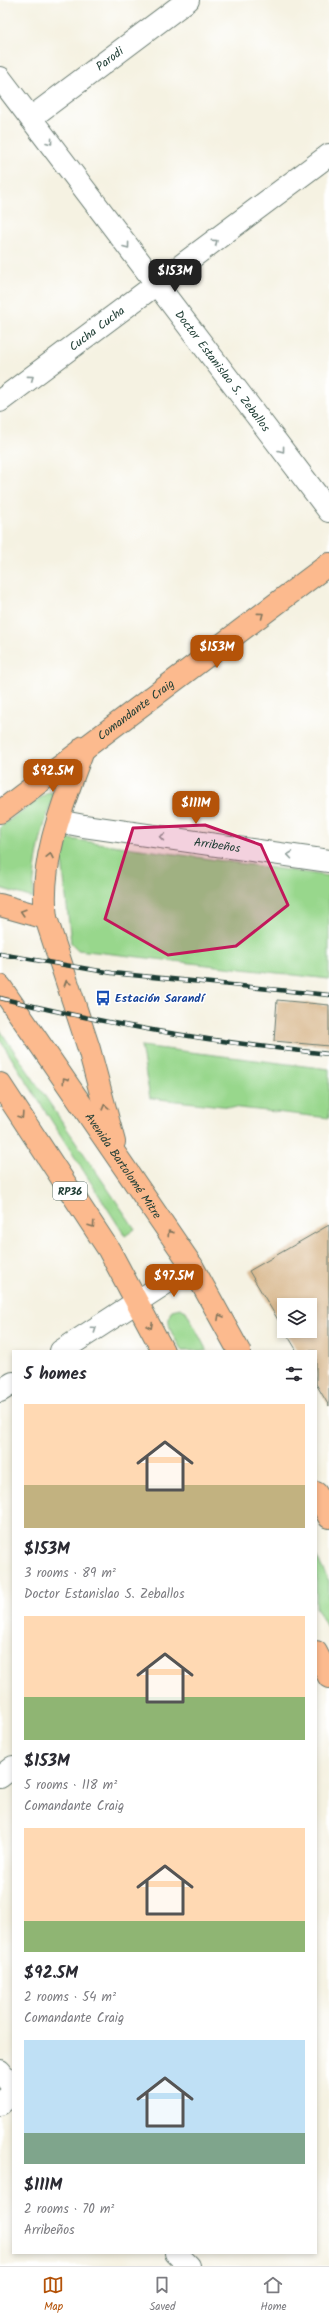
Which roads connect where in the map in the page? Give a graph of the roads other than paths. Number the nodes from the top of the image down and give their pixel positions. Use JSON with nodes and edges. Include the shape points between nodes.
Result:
{"nodes":[{"id":1,"x":188,"y":0,"type":"edge"},
{"id":2,"x":0,"y":78,"type":"edge"},
{"id":3,"x":32,"y":117,"type":"junction"},
{"id":4,"x":329,"y":156,"type":"edge"},
{"id":5,"x":157,"y":285,"type":"junction"},
{"id":6,"x":0,"y":401,"type":"edge"},
{"id":7,"x":329,"y":511,"type":"edge"},
{"id":8,"x":329,"y":564,"type":"edge"},
{"id":9,"x":84,"y":747,"type":"junction"},
{"id":10,"x":0,"y":812,"type":"edge"},
{"id":11,"x":58,"y":821,"type":"junction"},
{"id":12,"x":329,"y":861,"type":"edge"},
{"id":13,"x":0,"y":905,"type":"edge"},
{"id":14,"x":46,"y":918,"type":"junction"},
{"id":15,"x":0,"y":986,"type":"edge"},
{"id":16,"x":0,"y":1084,"type":"edge"},
{"id":17,"x":118,"y":1158,"type":"junction"},
{"id":18,"x":192,"y":1266,"type":"junction"},
{"id":19,"x":137,"y":1301,"type":"junction"},
{"id":20,"x":63,"y":1350,"type":"edge"},
{"id":21,"x":162,"y":1350,"type":"edge"},
{"id":22,"x":238,"y":1350,"type":"edge"},
{"id":23,"x":12,"y":1384,"type":"edge"},
{"id":24,"x":0,"y":1391,"type":"edge"},
{"id":25,"x":317,"y":1495,"type":"edge"},
{"id":26,"x":329,"y":1517,"type":"edge"},
{"id":27,"x":317,"y":1654,"type":"edge"},
{"id":28,"x":329,"y":1677,"type":"edge"},
{"id":29,"x":12,"y":1768,"type":"edge"},
{"id":30,"x":0,"y":1777,"type":"edge"},
{"id":31,"x":0,"y":2071,"type":"edge"},
{"id":32,"x":12,"y":2086,"type":"edge"},
{"id":33,"x":12,"y":2094,"type":"edge"},
{"id":34,"x":0,"y":2104,"type":"edge"},
{"id":35,"x":177,"y":2254,"type":"edge"},
{"id":36,"x":189,"y":2266,"type":"edge"}],
"edges":[{"from":1,"to":3,"type":"street","name":"Parodi"},
{"from":2,"to":3,"type":"street","name":"Doctor Estanislao S. Zeballos"},
{"from":3,"to":5,"type":"street","name":"Doctor Estanislao S. Zeballos","one_way":true},
{"from":5,"to":4,"type":"street","name":"Cucha Cucha","one_way":true},
{"from":6,"to":5,"type":"street","name":"Cucha Cucha","one_way":true},
{"from":5,"to":7,"type":"street","name":"Doctor Estanislao S. Zeballos","one_way":true},
{"from":9,"to":8,"type":"main road","name":"Comandante Craig","one_way":true},
{"from":9,"to":10,"type":"main road","name":"Comandante Craig"},
{"from":9,"to":11,"type":"main road"},
{"from":12,"to":11,"type":"street","name":"Arribeños","one_way":true},
{"from":14,"to":11,"type":"main road","one_way":true,"via":[[44,896]]},
{"from":14,"to":13,"type":"main road","one_way":true},
{"from":17,"to":14,"type":"main road","one_way":true,"via":[[89,1049]]},
{"from":17,"to":15,"type":"main road","name":"Avenida Bartolomé Mitre","one_way":true},
{"from":16,"to":19,"type":"main road","number":"RP36","one_way":true,"via":[[109,1250]]},
{"from":18,"to":17,"type":"main road","name":"Avenida Bartolomé Mitre","one_way":true},
{"from":18,"to":19,"type":"street"},
{"from":22,"to":18,"type":"main road","name":"Avenida Bartolomé Mitre","one_way":true},
{"from":20,"to":19,"type":"street","one_way":true},
{"from":19,"to":21,"type":"main road","number":"RP36","one_way":true},
{"from":23,"to":24,"type":"street"},
{"from":25,"to":26,"type":"main road"},
{"from":27,"to":28,"type":"main road"},
{"from":29,"to":30,"type":"street"},
{"from":31,"to":32,"type":"street"},
{"from":33,"to":34,"type":"street"},
{"from":35,"to":36,"type":"street"}]}
